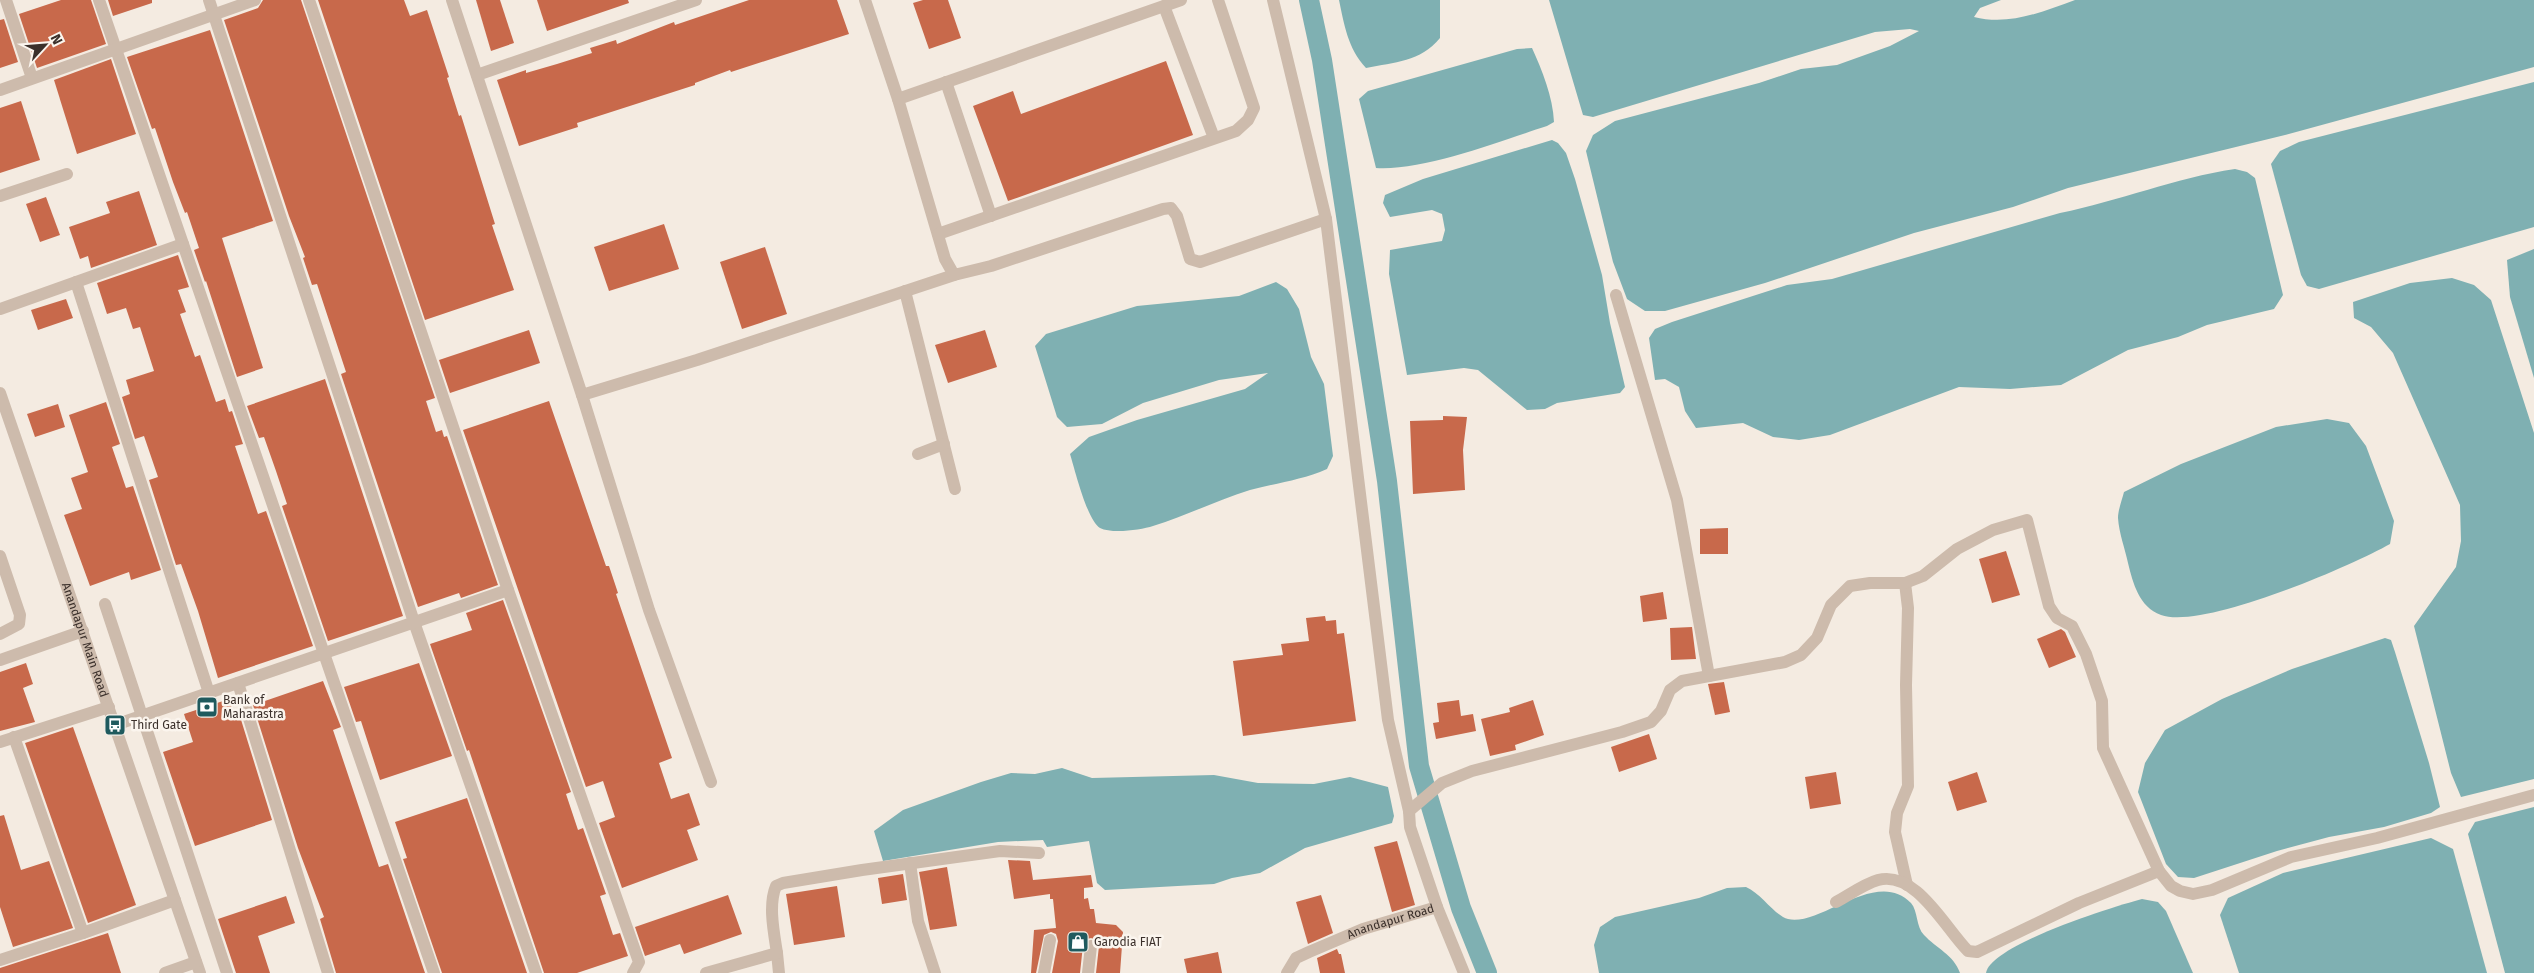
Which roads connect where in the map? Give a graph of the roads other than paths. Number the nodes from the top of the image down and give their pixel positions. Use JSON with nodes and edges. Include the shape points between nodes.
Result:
{"nodes":[{"id":1,"x":6,"y":0,"type":"edge"},
{"id":2,"x":99,"y":0,"type":"edge"},
{"id":3,"x":209,"y":0,"type":"edge"},
{"id":4,"x":255,"y":0,"type":"edge"},
{"id":5,"x":309,"y":0,"type":"edge"},
{"id":6,"x":452,"y":0,"type":"edge"},
{"id":7,"x":696,"y":0,"type":"edge"},
{"id":8,"x":865,"y":0,"type":"edge"},
{"id":9,"x":1181,"y":0,"type":"edge"},
{"id":10,"x":1218,"y":0,"type":"edge"},
{"id":11,"x":1273,"y":0,"type":"edge"},
{"id":12,"x":1164,"y":6,"type":"junction"},
{"id":13,"x":214,"y":14,"type":"junction"},
{"id":14,"x":115,"y":49,"type":"junction"},
{"id":15,"x":477,"y":75,"type":"junction"},
{"id":16,"x":32,"y":78,"type":"junction"},
{"id":17,"x":946,"y":82,"type":"junction"},
{"id":18,"x":0,"y":90,"type":"edge"},
{"id":19,"x":898,"y":99,"type":"junction"},
{"id":20,"x":1214,"y":138,"type":"junction"},
{"id":21,"x":67,"y":174,"type":"dead end"},
{"id":22,"x":0,"y":196,"type":"edge"},
{"id":23,"x":991,"y":216,"type":"junction"},
{"id":24,"x":1326,"y":219,"type":"junction"},
{"id":25,"x":938,"y":234,"type":"junction"},
{"id":26,"x":183,"y":244,"type":"junction"},
{"id":27,"x":954,"y":275,"type":"junction"},
{"id":28,"x":76,"y":282,"type":"junction"},
{"id":29,"x":905,"y":291,"type":"junction"},
{"id":30,"x":1616,"y":295,"type":"dead end"},
{"id":31,"x":0,"y":309,"type":"edge"},
{"id":32,"x":582,"y":395,"type":"junction"},
{"id":33,"x":1,"y":401,"type":"edge"},
{"id":34,"x":944,"y":444,"type":"junction"},
{"id":35,"x":918,"y":454,"type":"dead end"},
{"id":36,"x":955,"y":489,"type":"dead end"},
{"id":37,"x":0,"y":556,"type":"edge"},
{"id":38,"x":1905,"y":583,"type":"junction"},
{"id":39,"x":508,"y":590,"type":"junction"},
{"id":40,"x":105,"y":604,"type":"dead end"},
{"id":41,"x":414,"y":622,"type":"junction"},
{"id":42,"x":83,"y":631,"type":"junction"},
{"id":43,"x":0,"y":634,"type":"edge"},
{"id":44,"x":324,"y":653,"type":"junction"},
{"id":45,"x":0,"y":660,"type":"edge"},
{"id":46,"x":1709,"y":676,"type":"junction"},
{"id":47,"x":238,"y":683,"type":"junction"},
{"id":48,"x":210,"y":693,"type":"junction"},
{"id":49,"x":109,"y":707,"type":"junction"},
{"id":50,"x":144,"y":715,"type":"junction"},
{"id":51,"x":115,"y":725,"type":"junction"},
{"id":52,"x":14,"y":737,"type":"junction"},
{"id":53,"x":0,"y":742,"type":"edge"},
{"id":54,"x":710,"y":782,"type":"dead end"},
{"id":55,"x":2534,"y":795,"type":"edge"},
{"id":56,"x":1409,"y":811,"type":"junction"},
{"id":57,"x":1039,"y":853,"type":"dead end"},
{"id":58,"x":910,"y":863,"type":"junction"},
{"id":59,"x":2159,"y":871,"type":"junction"},
{"id":60,"x":1907,"y":885,"type":"junction"},
{"id":61,"x":175,"y":900,"type":"junction"},
{"id":62,"x":1836,"y":902,"type":"dead end"},
{"id":63,"x":1437,"y":907,"type":"junction"},
{"id":64,"x":82,"y":933,"type":"junction"},
{"id":65,"x":1050,"y":940,"type":"dead end"},
{"id":66,"x":1091,"y":946,"type":"dead end"},
{"id":67,"x":777,"y":953,"type":"junction"},
{"id":68,"x":0,"y":960,"type":"edge"},
{"id":69,"x":198,"y":967,"type":"edge"},
{"id":70,"x":165,"y":973,"type":"edge"},
{"id":71,"x":227,"y":973,"type":"edge"},
{"id":72,"x":328,"y":973,"type":"edge"},
{"id":73,"x":434,"y":973,"type":"edge"},
{"id":74,"x":536,"y":973,"type":"edge"},
{"id":75,"x":633,"y":973,"type":"edge"},
{"id":76,"x":706,"y":973,"type":"edge"},
{"id":77,"x":780,"y":973,"type":"edge"},
{"id":78,"x":935,"y":973,"type":"edge"},
{"id":79,"x":1044,"y":973,"type":"edge"},
{"id":80,"x":1088,"y":973,"type":"edge"},
{"id":81,"x":1287,"y":973,"type":"edge"},
{"id":82,"x":1464,"y":973,"type":"edge"}],
"edges":[{"from":1,"to":16,"type":"street"},
{"from":2,"to":14,"type":"street"},
{"from":3,"to":13,"type":"street"},
{"from":4,"to":13,"type":"street"},
{"from":5,"to":39,"type":"street"},
{"from":6,"to":15,"type":"street"},
{"from":7,"to":15,"type":"street"},
{"from":8,"to":19,"type":"street"},
{"from":9,"to":12,"type":"street"},
{"from":10,"to":20,"type":"street","via":[[1254,108],[1248,120],[1236,131]]},
{"from":11,"to":24,"type":"street"},
{"from":12,"to":17,"type":"street"},
{"from":12,"to":20,"type":"street"},
{"from":13,"to":14,"type":"street"},
{"from":13,"to":41,"type":"street"},
{"from":14,"to":16,"type":"street"},
{"from":14,"to":26,"type":"street"},
{"from":15,"to":32,"type":"street"},
{"from":16,"to":18,"type":"street"},
{"from":17,"to":19,"type":"street"},
{"from":17,"to":23,"type":"street"},
{"from":19,"to":25,"type":"street"},
{"from":20,"to":23,"type":"street"},
{"from":21,"to":22,"type":"street"},
{"from":23,"to":25,"type":"street"},
{"from":24,"to":27,"type":"street","via":[[1200,262],[1190,259],[1172,208],[1163,209],[992,266]]},
{"from":24,"to":56,"type":"street","via":[[1388,720]]},
{"from":25,"to":27,"type":"street","via":[[945,259]]},
{"from":26,"to":28,"type":"street"},
{"from":26,"to":44,"type":"street"},
{"from":27,"to":29,"type":"street"},
{"from":28,"to":31,"type":"street"},
{"from":28,"to":48,"type":"street"},
{"from":29,"to":32,"type":"street"},
{"from":29,"to":34,"type":"street"},
{"from":30,"to":46,"type":"street","via":[[1677,500]]},
{"from":32,"to":54,"type":"street","via":[[649,610]]},
{"from":33,"to":42,"type":"street","name":"Anandapur Main Road"},
{"from":34,"to":35,"type":"street"},
{"from":34,"to":36,"type":"street"},
{"from":37,"to":43,"type":"street","via":[[20,615],[19,624]]},
{"from":38,"to":46,"type":"street","via":[[1850,586],[1831,604],[1817,638],[1802,655],[1785,662]]},
{"from":38,"to":59,"type":"street","via":[[1923,576],[1957,548],[1993,530],[2027,520],[2049,606],[2057,618],[2072,626],[2086,654],[2102,702],[2103,748]]},
{"from":38,"to":60,"type":"street","via":[[1908,608],[1908,786],[1897,813],[1895,832]]},
{"from":39,"to":41,"type":"street"},
{"from":39,"to":75,"type":"street","via":[[639,962]]},
{"from":40,"to":50,"type":"street"},
{"from":41,"to":44,"type":"street"},
{"from":41,"to":74,"type":"street"},
{"from":42,"to":45,"type":"street"},
{"from":42,"to":49,"type":"street","name":"Anandapur Main Road"},
{"from":44,"to":47,"type":"street"},
{"from":44,"to":73,"type":"street"},
{"from":46,"to":56,"type":"street","via":[[1682,682],[1670,690],[1661,712],[1651,722],[1498,763],[1442,783]]},
{"from":47,"to":48,"type":"street"},
{"from":47,"to":72,"type":"street"},
{"from":48,"to":50,"type":"street"},
{"from":49,"to":51,"type":"street","name":"Anandapur Main Road"},
{"from":49,"to":52,"type":"street"},
{"from":50,"to":51,"type":"street"},
{"from":50,"to":71,"type":"street"},
{"from":51,"to":61,"type":"street","name":"Anandapur Main Road"},
{"from":52,"to":53,"type":"street"},
{"from":52,"to":64,"type":"street"},
{"from":55,"to":59,"type":"street","via":[[2377,838],[2292,857],[2212,890],[2193,894],[2171,886]]},
{"from":56,"to":63,"type":"street","via":[[1410,827]]},
{"from":57,"to":58,"type":"street","via":[[1000,851]]},
{"from":58,"to":67,"type":"street","via":[[776,886],[773,924]]},
{"from":58,"to":78,"type":"street","via":[[918,921]]},
{"from":59,"to":60,"type":"street","via":[[2079,903],[1977,952],[1968,951],[1925,899]]},
{"from":60,"to":62,"type":"street","via":[[1892,878],[1877,880]]},
{"from":61,"to":64,"type":"street"},
{"from":61,"to":69,"type":"street","name":"Anandapur Main Road"},
{"from":63,"to":81,"type":"street","name":"Anandapur Road","via":[[1363,929],[1308,952],[1296,958]]},
{"from":63,"to":82,"type":"street","name":"Anandapur Road"},
{"from":64,"to":68,"type":"street"},
{"from":65,"to":79,"type":"street"},
{"from":66,"to":80,"type":"street"},
{"from":67,"to":76,"type":"street"},
{"from":67,"to":77,"type":"street"},
{"from":69,"to":70,"type":"street"}]}
